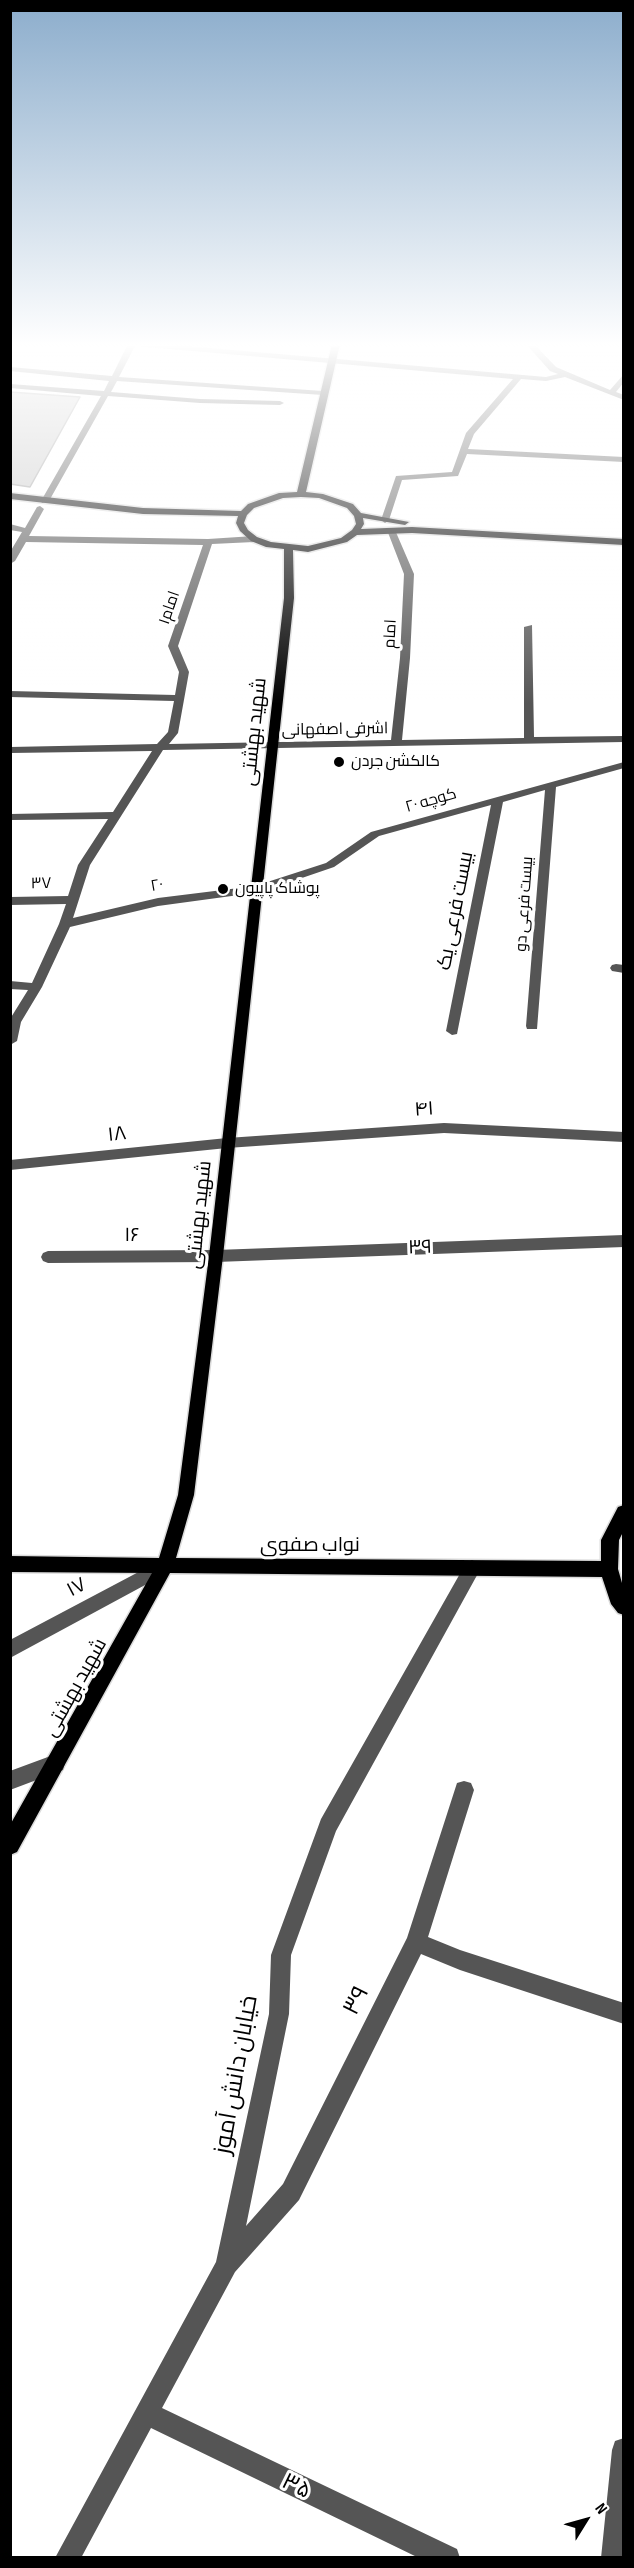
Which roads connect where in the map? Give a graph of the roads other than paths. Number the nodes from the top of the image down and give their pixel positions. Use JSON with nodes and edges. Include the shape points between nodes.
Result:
{"nodes":[{"id":1,"x":66,"y":464,"type":"edge"},
{"id":2,"x":308,"y":464,"type":"edge"},
{"id":3,"x":458,"y":464,"type":"edge"},
{"id":4,"x":301,"y":494,"type":"junction"},
{"id":5,"x":10,"y":495,"type":"edge"},
{"id":6,"x":10,"y":505,"type":"edge"},
{"id":7,"x":43,"y":505,"type":"junction"},
{"id":8,"x":358,"y":514,"type":"junction"},
{"id":9,"x":241,"y":518,"type":"junction"},
{"id":10,"x":386,"y":520,"type":"junction"},
{"id":11,"x":10,"y":527,"type":"edge"},
{"id":12,"x":391,"y":530,"type":"junction"},
{"id":13,"x":355,"y":532,"type":"junction"},
{"id":14,"x":25,"y":535,"type":"junction"},
{"id":15,"x":624,"y":536,"type":"edge"},
{"id":16,"x":254,"y":539,"type":"junction"},
{"id":17,"x":208,"y":542,"type":"junction"},
{"id":18,"x":624,"y":542,"type":"edge"},
{"id":19,"x":288,"y":548,"type":"junction"},
{"id":20,"x":10,"y":561,"type":"edge"},
{"id":21,"x":529,"y":627,"type":"dead end"},
{"id":22,"x":10,"y":694,"type":"edge"},
{"id":23,"x":181,"y":698,"type":"junction"},
{"id":24,"x":624,"y":739,"type":"edge"},
{"id":25,"x":529,"y":741,"type":"junction"},
{"id":26,"x":396,"y":744,"type":"junction"},
{"id":27,"x":273,"y":746,"type":"junction"},
{"id":28,"x":159,"y":748,"type":"junction"},
{"id":29,"x":10,"y":750,"type":"edge"},
{"id":30,"x":624,"y":765,"type":"edge"},
{"id":31,"x":552,"y":784,"type":"junction"},
{"id":32,"x":498,"y":799,"type":"junction"},
{"id":33,"x":116,"y":814,"type":"junction"},
{"id":34,"x":10,"y":817,"type":"edge"},
{"id":35,"x":257,"y":889,"type":"junction"},
{"id":36,"x":72,"y":900,"type":"junction"},
{"id":37,"x":10,"y":901,"type":"edge"},
{"id":38,"x":65,"y":924,"type":"junction"},
{"id":39,"x":10,"y":985,"type":"edge"},
{"id":40,"x":36,"y":987,"type":"junction"},
{"id":41,"x":13,"y":1022,"type":"edge"},
{"id":42,"x":532,"y":1026,"type":"dead end"},
{"id":43,"x":452,"y":1031,"type":"dead end"},
{"id":44,"x":10,"y":1041,"type":"edge"},
{"id":45,"x":624,"y":1137,"type":"edge"},
{"id":46,"x":227,"y":1143,"type":"junction"},
{"id":47,"x":10,"y":1165,"type":"edge"},
{"id":48,"x":624,"y":1241,"type":"edge"},
{"id":49,"x":216,"y":1256,"type":"junction"},
{"id":50,"x":48,"y":1257,"type":"dead end"},
{"id":51,"x":624,"y":1512,"type":"edge"},
{"id":52,"x":10,"y":1564,"type":"edge"},
{"id":53,"x":165,"y":1566,"type":"junction"},
{"id":54,"x":472,"y":1568,"type":"junction"},
{"id":55,"x":609,"y":1569,"type":"junction"},
{"id":56,"x":624,"y":1607,"type":"edge"},
{"id":57,"x":10,"y":1650,"type":"edge"},
{"id":58,"x":56,"y":1763,"type":"junction"},
{"id":59,"x":10,"y":1781,"type":"edge"},
{"id":60,"x":464,"y":1790,"type":"dead end"},
{"id":61,"x":10,"y":1845,"type":"edge"},
{"id":62,"x":416,"y":1942,"type":"junction"},
{"id":63,"x":624,"y":2014,"type":"edge"},
{"id":64,"x":227,"y":2265,"type":"junction"},
{"id":65,"x":146,"y":2413,"type":"junction"},
{"id":66,"x":624,"y":2450,"type":"edge"},
{"id":67,"x":67,"y":2558,"type":"edge"},
{"id":68,"x":448,"y":2558,"type":"edge"},
{"id":69,"x":614,"y":2558,"type":"edge"}],
"edges":[{"from":1,"to":7,"type":"street"},
{"from":2,"to":4,"type":"main road"},
{"from":3,"to":10,"type":"street","via":[[454,474],[399,478]]},
{"from":4,"to":8,"type":"main road","via":[[337,500]]},
{"from":4,"to":9,"type":"main road","via":[[265,499],[251,506]]},
{"from":5,"to":7,"type":"main road"},
{"from":6,"to":7,"type":"main road"},
{"from":7,"to":9,"type":"main road","via":[[192,522]]},
{"from":7,"to":14,"type":"street"},
{"from":8,"to":10,"type":"main road"},
{"from":8,"to":13,"type":"main road","via":[[360,524]]},
{"from":9,"to":16,"type":"main road","via":[[244,531]]},
{"from":10,"to":15,"type":"main road"},
{"from":11,"to":14,"type":"street"},
{"from":12,"to":13,"type":"main road"},
{"from":12,"to":18,"type":"main road"},
{"from":12,"to":26,"type":"street","name":"امام","via":[[409,574]]},
{"from":13,"to":19,"type":"main road","via":[[327,546]]},
{"from":14,"to":17,"type":"street"},
{"from":14,"to":20,"type":"street"},
{"from":16,"to":17,"type":"street"},
{"from":16,"to":19,"type":"main road"},
{"from":17,"to":23,"type":"street","name":"امام۱","via":[[173,646],[184,672]]},
{"from":19,"to":27,"type":"main road","name":"شهید بهشتی","via":[[289,598]]},
{"from":21,"to":25,"type":"street"},
{"from":22,"to":23,"type":"street"},
{"from":23,"to":28,"type":"street","name":"امام۱","via":[[174,733]]},
{"from":24,"to":25,"type":"street","name":"اشرفی اصفهانی"},
{"from":25,"to":26,"type":"street","name":"اشرفی اصفهانی"},
{"from":26,"to":27,"type":"street","name":"اشرفی اصفهانی"},
{"from":27,"to":28,"type":"street","name":"اشرفی اصفهانی"},
{"from":27,"to":35,"type":"main road","name":"شهید بهشتی"},
{"from":28,"to":29,"type":"street","name":"اشرفی اصفهانی"},
{"from":28,"to":33,"type":"street","name":"امام۱"},
{"from":30,"to":31,"type":"street","name":"کوچه ۲۰"},
{"from":31,"to":32,"type":"street","name":"کوچه ۲۰"},
{"from":31,"to":42,"type":"street","name":"بیست فرعی دو"},
{"from":32,"to":35,"type":"street","name":"کوچه ۲۰","via":[[375,834],[330,865]]},
{"from":32,"to":43,"type":"street","name":"بیست فرعی یک"},
{"from":33,"to":34,"type":"street"},
{"from":33,"to":36,"type":"street","name":"امام۱","via":[[84,865]]},
{"from":35,"to":38,"type":"street","name":"۲۰","via":[[158,902]]},
{"from":35,"to":46,"type":"main road","name":"شهید بهشتی"},
{"from":36,"to":37,"type":"street","name":"۳۷"},
{"from":36,"to":38,"type":"street","name":"امام۱"},
{"from":38,"to":40,"type":"street","name":"امام۱"},
{"from":39,"to":40,"type":"street"},
{"from":40,"to":41,"type":"street","name":"امام۱"},
{"from":41,"to":44,"type":"street","name":"امام۱"},
{"from":45,"to":46,"type":"street","name":"۴۱","via":[[444,1128]]},
{"from":46,"to":47,"type":"street","name":"۱۸"},
{"from":46,"to":49,"type":"main road","name":"شهید بهشتی"},
{"from":48,"to":49,"type":"street","name":"۳۹"},
{"from":49,"to":50,"type":"street","name":"۱۶"},
{"from":49,"to":53,"type":"main road","name":"شهید بهشتی","via":[[186,1495]]},
{"from":51,"to":55,"type":"main road","via":[[610,1540]]},
{"from":52,"to":53,"type":"main road","name":"نواب صفوی"},
{"from":53,"to":54,"type":"main road","name":"نواب صفوی"},
{"from":53,"to":57,"type":"street","name":"۱۷"},
{"from":53,"to":58,"type":"main road","name":"شهید بهشتی"},
{"from":54,"to":55,"type":"main road","name":"نواب صفوی"},
{"from":54,"to":64,"type":"street","name":"خیابان دانش آموز","via":[[328,1826],[281,1955],[279,2014]]},
{"from":55,"to":56,"type":"main road","via":[[617,1598]]},
{"from":58,"to":59,"type":"street"},
{"from":58,"to":61,"type":"main road","name":"شهید بهشتی"},
{"from":60,"to":62,"type":"street","name":"۳۹"},
{"from":62,"to":63,"type":"street"},
{"from":62,"to":64,"type":"street","name":"۳۹","via":[[291,2192]]},
{"from":64,"to":65,"type":"street","name":"خیابان دانش آموز"},
{"from":65,"to":67,"type":"street","name":"خیابان دانش آموز"},
{"from":65,"to":68,"type":"street","name":"۳۵"},
{"from":66,"to":69,"type":"street"}]}
